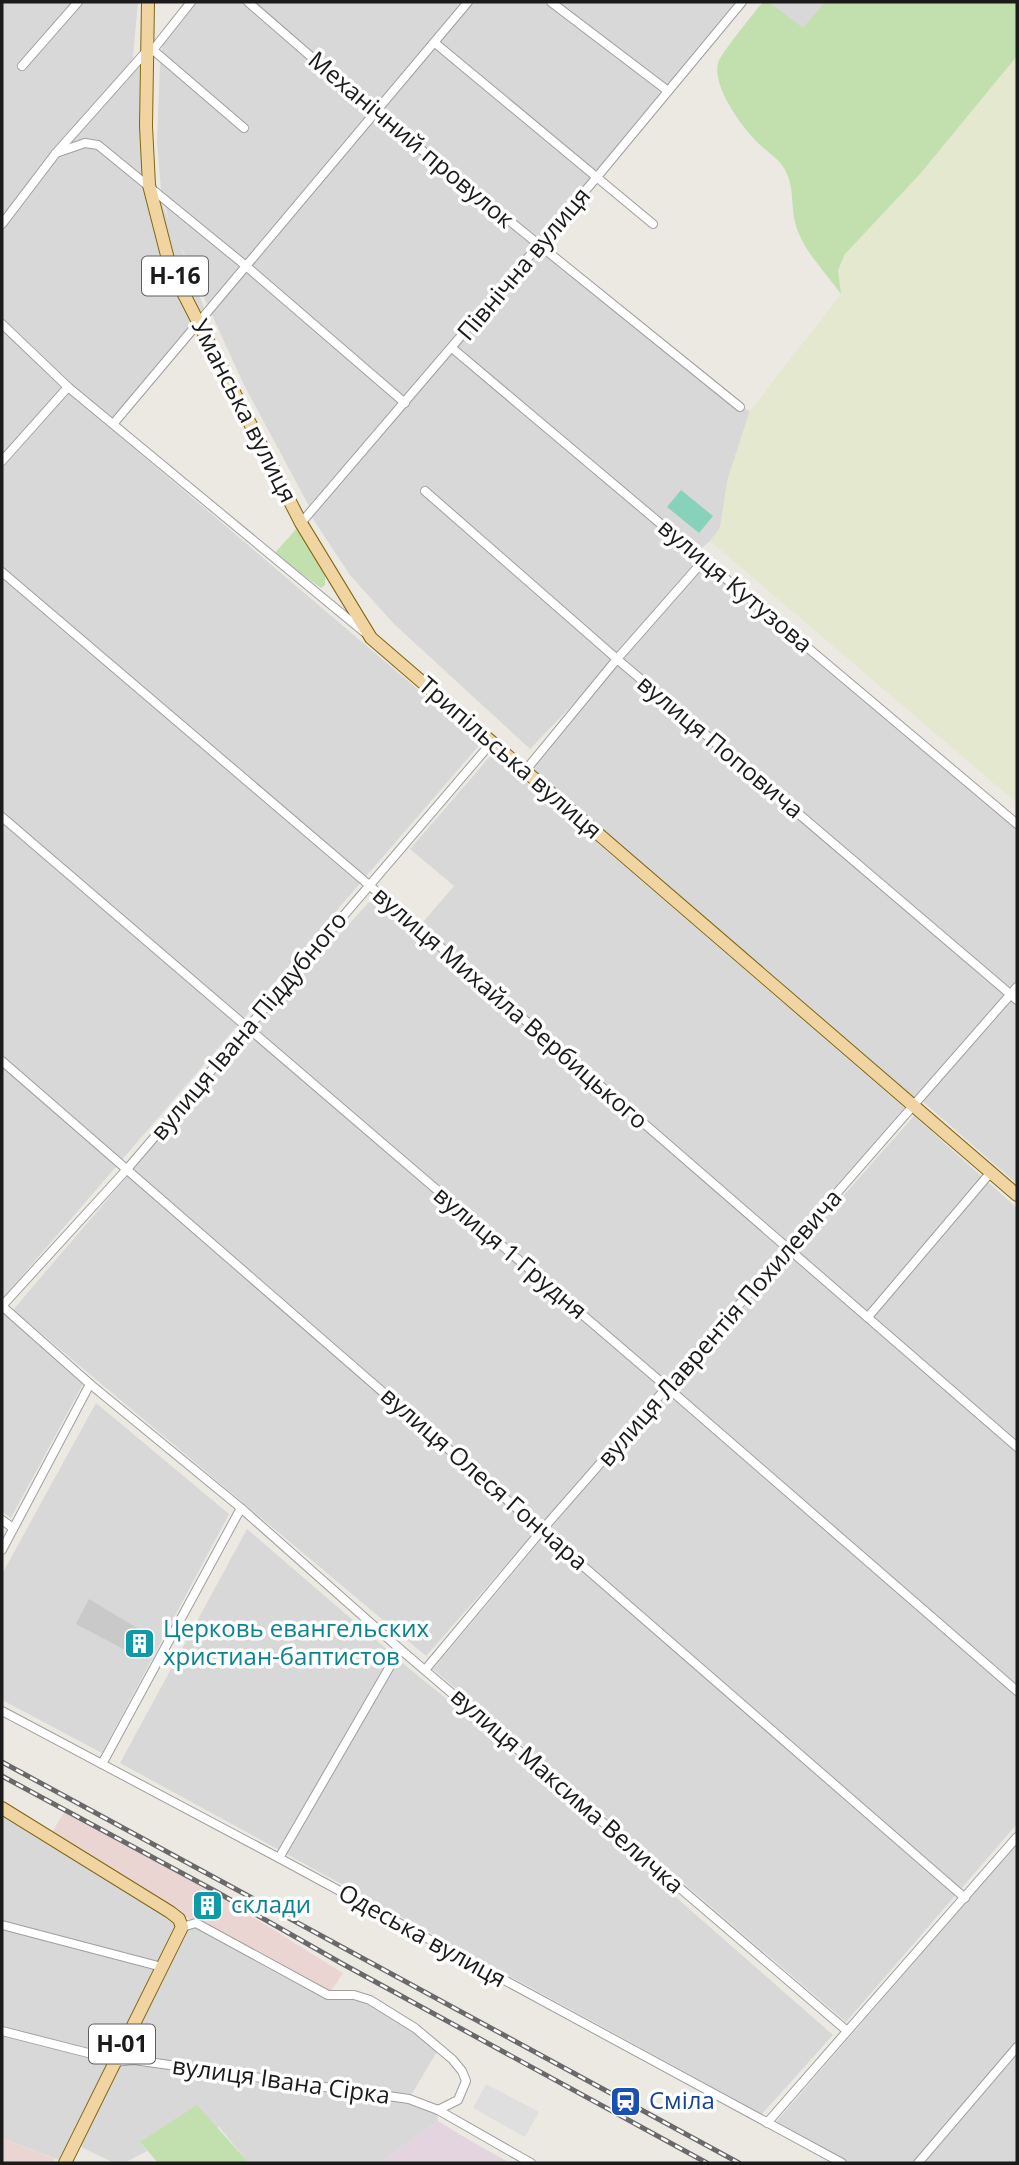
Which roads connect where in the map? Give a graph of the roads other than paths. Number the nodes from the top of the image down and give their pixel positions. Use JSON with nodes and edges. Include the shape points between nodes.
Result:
{"nodes":[{"id":1,"x":78,"y":2,"type":"edge"},
{"id":2,"x":148,"y":2,"type":"edge"},
{"id":3,"x":191,"y":2,"type":"edge"},
{"id":4,"x":248,"y":2,"type":"edge"},
{"id":5,"x":468,"y":2,"type":"edge"},
{"id":6,"x":551,"y":2,"type":"edge"},
{"id":7,"x":742,"y":2,"type":"edge"},
{"id":8,"x":435,"y":43,"type":"junction"},
{"id":9,"x":150,"y":51,"type":"junction"},
{"id":10,"x":22,"y":66,"type":"dead end"},
{"id":11,"x":668,"y":91,"type":"junction"},
{"id":12,"x":376,"y":113,"type":"junction"},
{"id":13,"x":244,"y":128,"type":"dead end"},
{"id":14,"x":56,"y":153,"type":"junction"},
{"id":15,"x":597,"y":177,"type":"junction"},
{"id":16,"x":149,"y":185,"type":"junction"},
{"id":17,"x":2,"y":224,"type":"edge"},
{"id":18,"x":653,"y":224,"type":"dead end"},
{"id":19,"x":538,"y":246,"type":"junction"},
{"id":20,"x":246,"y":266,"type":"junction"},
{"id":21,"x":198,"y":323,"type":"junction"},
{"id":22,"x":2,"y":324,"type":"edge"},
{"id":23,"x":452,"y":348,"type":"junction"},
{"id":24,"x":68,"y":387,"type":"junction"},
{"id":25,"x":405,"y":403,"type":"junction"},
{"id":26,"x":740,"y":407,"type":"dead end"},
{"id":27,"x":114,"y":423,"type":"junction"},
{"id":28,"x":2,"y":461,"type":"edge"},
{"id":29,"x":425,"y":491,"type":"dead end"},
{"id":30,"x":301,"y":523,"type":"junction"},
{"id":31,"x":704,"y":560,"type":"junction"},
{"id":32,"x":2,"y":572,"type":"edge"},
{"id":33,"x":371,"y":638,"type":"junction"},
{"id":34,"x":617,"y":659,"type":"junction"},
{"id":35,"x":492,"y":742,"type":"junction"},
{"id":36,"x":524,"y":771,"type":"junction"},
{"id":37,"x":2,"y":817,"type":"edge"},
{"id":38,"x":1017,"y":824,"type":"edge"},
{"id":39,"x":369,"y":885,"type":"junction"},
{"id":40,"x":1015,"y":994,"type":"edge"},
{"id":41,"x":247,"y":1029,"type":"junction"},
{"id":42,"x":2,"y":1060,"type":"edge"},
{"id":43,"x":916,"y":1106,"type":"junction"},
{"id":44,"x":128,"y":1168,"type":"junction"},
{"id":45,"x":991,"y":1172,"type":"junction"},
{"id":46,"x":1017,"y":1195,"type":"edge"},
{"id":47,"x":788,"y":1250,"type":"junction"},
{"id":48,"x":2,"y":1306,"type":"edge"},
{"id":49,"x":868,"y":1317,"type":"junction"},
{"id":50,"x":90,"y":1384,"type":"junction"},
{"id":51,"x":668,"y":1388,"type":"junction"},
{"id":52,"x":1017,"y":1447,"type":"edge"},
{"id":53,"x":241,"y":1508,"type":"junction"},
{"id":54,"x":2,"y":1520,"type":"edge"},
{"id":55,"x":13,"y":1528,"type":"junction"},
{"id":56,"x":542,"y":1530,"type":"junction"},
{"id":57,"x":2,"y":1550,"type":"edge"},
{"id":58,"x":400,"y":1649,"type":"junction"},
{"id":59,"x":425,"y":1670,"type":"junction"},
{"id":60,"x":1017,"y":1691,"type":"edge"},
{"id":61,"x":2,"y":1711,"type":"edge"},
{"id":62,"x":103,"y":1764,"type":"junction"},
{"id":63,"x":2,"y":1808,"type":"edge"},
{"id":64,"x":1017,"y":1838,"type":"edge"},
{"id":65,"x":279,"y":1858,"type":"junction"},
{"id":66,"x":965,"y":1898,"type":"junction"},
{"id":67,"x":2,"y":1925,"type":"edge"},
{"id":68,"x":182,"y":1927,"type":"junction"},
{"id":69,"x":162,"y":1967,"type":"junction"},
{"id":70,"x":846,"y":2030,"type":"junction"},
{"id":71,"x":2,"y":2031,"type":"edge"},
{"id":72,"x":1017,"y":2047,"type":"edge"},
{"id":73,"x":113,"y":2062,"type":"junction"},
{"id":74,"x":438,"y":2110,"type":"junction"},
{"id":75,"x":767,"y":2123,"type":"junction"},
{"id":76,"x":65,"y":2163,"type":"edge"},
{"id":77,"x":531,"y":2163,"type":"edge"},
{"id":78,"x":842,"y":2163,"type":"edge"},
{"id":79,"x":918,"y":2163,"type":"edge"}],
"edges":[{"from":1,"to":10,"type":"street"},
{"from":2,"to":9,"type":"main road","name":"Уманська вулиця","number":"Н-16"},
{"from":3,"to":9,"type":"street"},
{"from":4,"to":12,"type":"street","name":"Механічний провулок"},
{"from":5,"to":8,"type":"street"},
{"from":6,"to":11,"type":"street"},
{"from":7,"to":11,"type":"street","name":"Північна вулиця"},
{"from":8,"to":12,"type":"street"},
{"from":8,"to":15,"type":"street"},
{"from":9,"to":13,"type":"street"},
{"from":9,"to":14,"type":"street"},
{"from":9,"to":16,"type":"main road","name":"Уманська вулиця","number":"Н-16"},
{"from":11,"to":15,"type":"street","name":"Північна вулиця"},
{"from":12,"to":19,"type":"street","name":"Механічний провулок"},
{"from":12,"to":20,"type":"street"},
{"from":14,"to":16,"type":"street","via":[[85,143],[98,145]]},
{"from":14,"to":17,"type":"street"},
{"from":15,"to":18,"type":"street"},
{"from":15,"to":19,"type":"street","name":"Північна вулиця"},
{"from":16,"to":20,"type":"street"},
{"from":16,"to":21,"type":"main road","name":"Уманська вулиця","number":"Н-16","via":[[170,267]]},
{"from":19,"to":23,"type":"street","name":"Північна вулиця"},
{"from":19,"to":26,"type":"street","name":"Механічний провулок"},
{"from":20,"to":21,"type":"street"},
{"from":20,"to":25,"type":"street"},
{"from":21,"to":27,"type":"street"},
{"from":21,"to":30,"type":"main road","name":"Уманська вулиця","number":"Н-16"},
{"from":22,"to":24,"type":"street","name":"Трипільська вулиця"},
{"from":23,"to":25,"type":"street","name":"Північна вулиця"},
{"from":23,"to":31,"type":"street","name":"вулиця Кутузова"},
{"from":24,"to":27,"type":"street","name":"Трипільська вулиця"},
{"from":24,"to":28,"type":"street"},
{"from":25,"to":30,"type":"street","name":"Північна вулиця"},
{"from":27,"to":33,"type":"street","name":"Трипільська вулиця"},
{"from":29,"to":34,"type":"street","name":"вулиця Поповича"},
{"from":30,"to":33,"type":"main road","name":"Уманська вулиця"},
{"from":31,"to":34,"type":"street"},
{"from":31,"to":38,"type":"street","name":"вулиця Кутузова"},
{"from":32,"to":39,"type":"street","name":"вулиця Михайла Вербицького"},
{"from":33,"to":35,"type":"main road","name":"Трипільська вулиця"},
{"from":34,"to":36,"type":"street"},
{"from":34,"to":40,"type":"street","name":"вулиця Поповича"},
{"from":35,"to":36,"type":"main road","name":"Трипільська вулиця"},
{"from":35,"to":39,"type":"street","name":"вулиця Івана Піддубного"},
{"from":36,"to":43,"type":"main road","name":"Трипільська вулиця"},
{"from":37,"to":41,"type":"street","name":"вулиця 1 Грудня"},
{"from":39,"to":41,"type":"street","name":"вулиця Івана Піддубного"},
{"from":39,"to":47,"type":"street","name":"вулиця Михайла Вербицького"},
{"from":40,"to":43,"type":"street","name":"вулиця Лаврентія Похилевича"},
{"from":41,"to":44,"type":"street","name":"вулиця Івана Піддубного"},
{"from":41,"to":51,"type":"street","name":"вулиця 1 Грудня"},
{"from":42,"to":44,"type":"street","name":"вулиця Олеся Гончара"},
{"from":43,"to":45,"type":"main road","name":"Трипільська вулиця"},
{"from":43,"to":47,"type":"street","name":"вулиця Лаврентія Похилевича"},
{"from":44,"to":48,"type":"street","name":"вулиця Івана Піддубного"},
{"from":44,"to":56,"type":"street","name":"вулиця Олеся Гончара"},
{"from":45,"to":46,"type":"main road","name":"Трипільська вулиця"},
{"from":45,"to":49,"type":"street"},
{"from":47,"to":49,"type":"street","name":"вулиця Михайла Вербицького"},
{"from":47,"to":51,"type":"street","name":"вулиця Лаврентія Похилевича"},
{"from":48,"to":50,"type":"street","name":"вулиця Максима Величка"},
{"from":49,"to":52,"type":"street","name":"вулиця Михайла Вербицького"},
{"from":50,"to":53,"type":"street","name":"вулиця Максима Величка"},
{"from":50,"to":55,"type":"street"},
{"from":51,"to":56,"type":"street","name":"вулиця Лаврентія Похилевича"},
{"from":51,"to":60,"type":"street","name":"вулиця 1 Грудня"},
{"from":53,"to":58,"type":"street","name":"вулиця Максима Величка"},
{"from":53,"to":62,"type":"street"},
{"from":54,"to":55,"type":"street"},
{"from":55,"to":57,"type":"street"},
{"from":56,"to":59,"type":"street","name":"вулиця Лаврентія Похилевича"},
{"from":56,"to":66,"type":"street","name":"вулиця Олеся Гончара"},
{"from":58,"to":59,"type":"street","name":"вулиця Максима Величка"},
{"from":58,"to":65,"type":"street"},
{"from":59,"to":70,"type":"street","name":"вулиця Максима Величка"},
{"from":61,"to":62,"type":"street","name":"Одеська вулиця"},
{"from":62,"to":65,"type":"street","name":"Одеська вулиця"},
{"from":63,"to":68,"type":"main road","via":[[170,1912]]},
{"from":64,"to":66,"type":"street"},
{"from":65,"to":75,"type":"street","name":"Одеська вулиця"},
{"from":66,"to":70,"type":"street"},
{"from":67,"to":69,"type":"street"},
{"from":68,"to":69,"type":"main road","number":"Н-01"},
{"from":68,"to":74,"type":"street","via":[[196,1923],[328,1995],[370,2000],[415,2028],[452,2059],[466,2081],[458,2100]]},
{"from":69,"to":73,"type":"main road","number":"Н-01"},
{"from":70,"to":75,"type":"street"},
{"from":71,"to":73,"type":"street","name":"вулиця Івана Сірка"},
{"from":72,"to":79,"type":"street"},
{"from":73,"to":74,"type":"street","name":"вулиця Івана Сірка","via":[[134,2060],[409,2099]]},
{"from":73,"to":76,"type":"main road","number":"Н-01"},
{"from":74,"to":77,"type":"street","name":"вулиця Івана Сірка"},
{"from":75,"to":78,"type":"street","name":"Одеська вулиця"}]}
